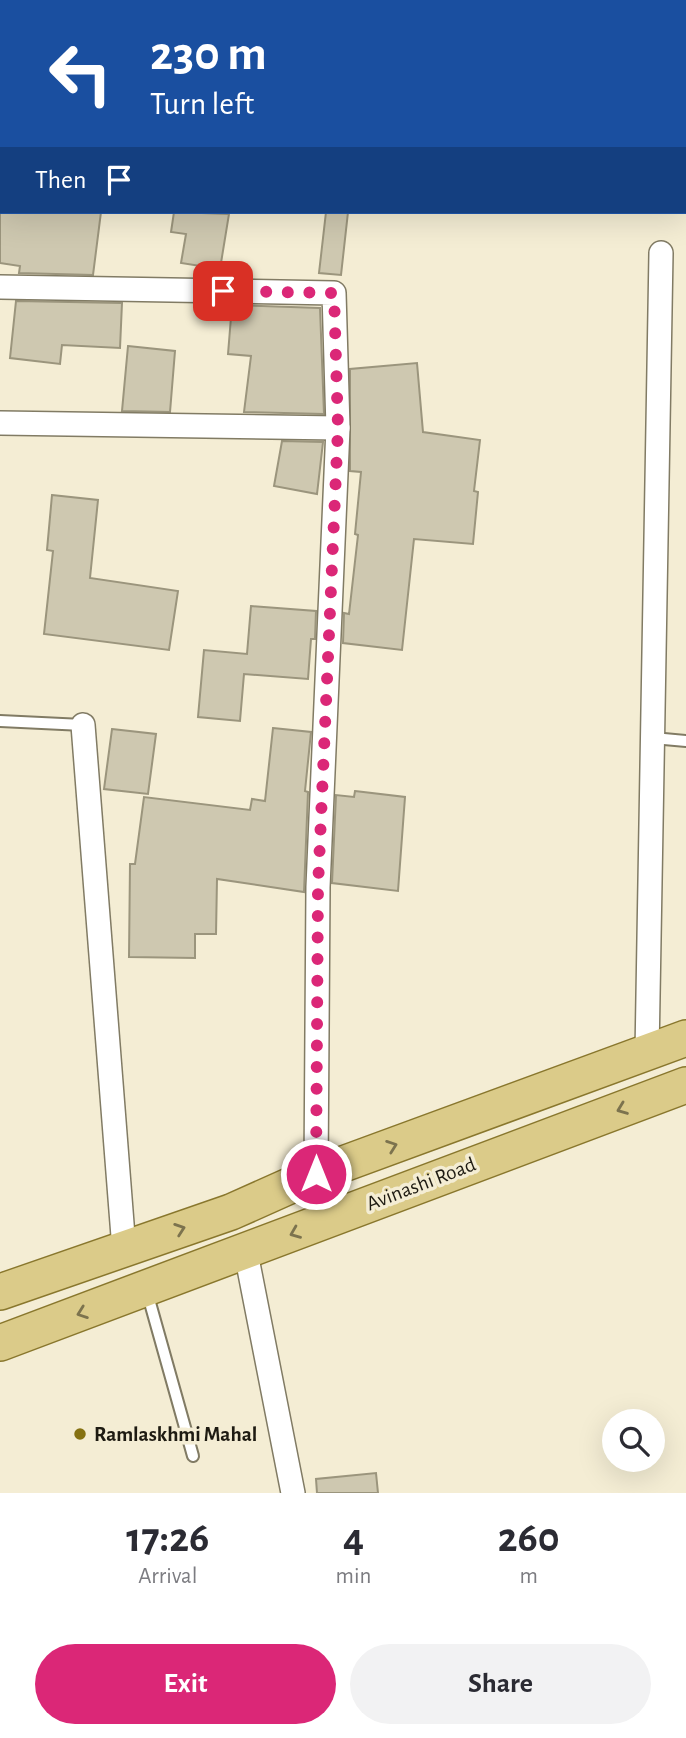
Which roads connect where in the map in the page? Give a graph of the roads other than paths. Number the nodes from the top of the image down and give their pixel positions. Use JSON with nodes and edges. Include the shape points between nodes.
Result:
{"nodes":[{"id":1,"x":662,"y":253,"type":"dead end"},
{"id":2,"x":0,"y":287,"type":"edge"},
{"id":3,"x":0,"y":423,"type":"edge"},
{"id":4,"x":338,"y":428,"type":"junction"},
{"id":5,"x":0,"y":721,"type":"edge"},
{"id":6,"x":83,"y":725,"type":"joint"},
{"id":7,"x":653,"y":738,"type":"junction"},
{"id":8,"x":686,"y":741,"type":"edge"},
{"id":9,"x":686,"y":1038,"type":"edge"},
{"id":10,"x":647,"y":1053,"type":"junction"},
{"id":11,"x":686,"y":1085,"type":"edge"},
{"id":12,"x":316,"y":1174,"type":"junction"},
{"id":13,"x":124,"y":1249,"type":"junction"},
{"id":14,"x":246,"y":1252,"type":"junction"},
{"id":15,"x":146,"y":1289,"type":"junction"},
{"id":16,"x":0,"y":1292,"type":"edge"},
{"id":17,"x":0,"y":1343,"type":"edge"},
{"id":18,"x":193,"y":1456,"type":"dead end"},
{"id":19,"x":293,"y":1493,"type":"edge"}],
"edges":[{"from":1,"to":7,"type":"street"},
{"from":2,"to":4,"type":"street","via":[[334,293]]},
{"from":3,"to":4,"type":"street"},
{"from":4,"to":12,"type":"street","via":[[318,887]]},
{"from":5,"to":6,"type":"lane"},
{"from":6,"to":13,"type":"street"},
{"from":7,"to":8,"type":"lane"},
{"from":7,"to":10,"type":"street"},
{"from":9,"to":10,"type":"main road"},
{"from":12,"to":10,"type":"main road","one_way":true},
{"from":11,"to":14,"type":"main road","name":"Avinashi Road","one_way":true},
{"from":13,"to":12,"type":"main road","one_way":true,"via":[[231,1212]]},
{"from":13,"to":16,"type":"main road"},
{"from":14,"to":15,"type":"main road","name":"Avinashi Road"},
{"from":14,"to":19,"type":"street"},
{"from":15,"to":17,"type":"main road","name":"Avinashi Road","one_way":true},
{"from":15,"to":18,"type":"lane"}]}
